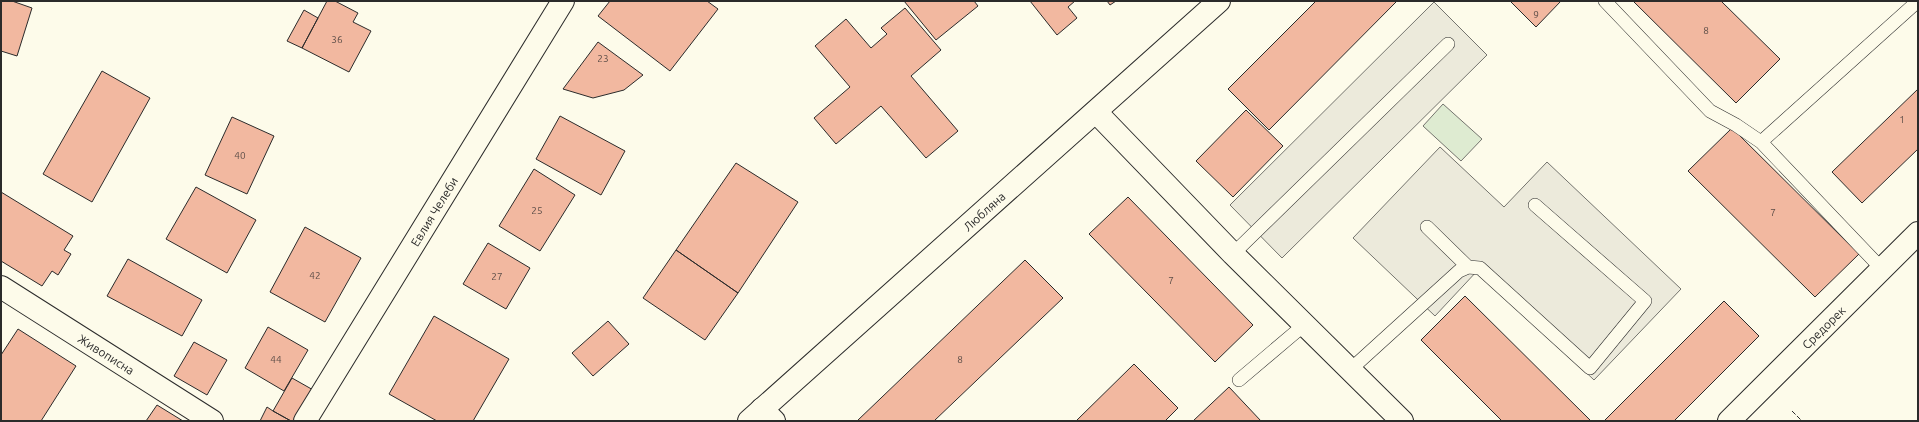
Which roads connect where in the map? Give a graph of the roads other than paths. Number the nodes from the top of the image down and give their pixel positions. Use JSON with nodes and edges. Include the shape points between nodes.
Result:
{"nodes":[{"id":1,"x":563,"y":1,"type":"edge"},
{"id":2,"x":1219,"y":1,"type":"edge"},
{"id":3,"x":1605,"y":1,"type":"edge"},
{"id":4,"x":1918,"y":1,"type":"edge"},
{"id":5,"x":1448,"y":44,"type":"dead end"},
{"id":6,"x":1096,"y":112,"type":"junction"},
{"id":7,"x":1761,"y":142,"type":"junction"},
{"id":8,"x":1535,"y":205,"type":"dead end"},
{"id":9,"x":1427,"y":226,"type":"dead end"},
{"id":10,"x":1918,"y":233,"type":"edge"},
{"id":11,"x":1233,"y":254,"type":"junction"},
{"id":12,"x":1468,"y":267,"type":"junction"},
{"id":13,"x":1882,"y":268,"type":"junction"},
{"id":14,"x":1,"y":287,"type":"edge"},
{"id":15,"x":1304,"y":324,"type":"junction"},
{"id":16,"x":1350,"y":370,"type":"junction"},
{"id":17,"x":1239,"y":380,"type":"dead end"},
{"id":18,"x":762,"y":417,"type":"edge"},
{"id":19,"x":212,"y":421,"type":"edge"},
{"id":20,"x":305,"y":421,"type":"edge"},
{"id":21,"x":1402,"y":421,"type":"edge"},
{"id":22,"x":1729,"y":421,"type":"edge"}],
"edges":[{"from":1,"to":20,"type":"street","name":"Евлия Челеби"},
{"from":2,"to":6,"type":"street","name":"Любляна"},
{"from":3,"to":7,"type":"lane","via":[[1710,111]]},
{"from":4,"to":7,"type":"lane"},
{"from":5,"to":11,"type":"lane"},
{"from":6,"to":11,"type":"street"},
{"from":6,"to":18,"type":"street","name":"Любляна"},
{"from":7,"to":13,"type":"lane"},
{"from":8,"to":12,"type":"lane","via":[[1645,301],[1590,368],[1480,268]]},
{"from":9,"to":12,"type":"lane"},
{"from":10,"to":13,"type":"street","name":"Средорек"},
{"from":11,"to":15,"type":"street"},
{"from":12,"to":16,"type":"lane","via":[[1459,271]]},
{"from":13,"to":22,"type":"street","name":"Средорек"},
{"from":14,"to":19,"type":"street","name":"Живописна"},
{"from":15,"to":16,"type":"street"},
{"from":15,"to":17,"type":"lane"},
{"from":16,"to":21,"type":"street"}]}
